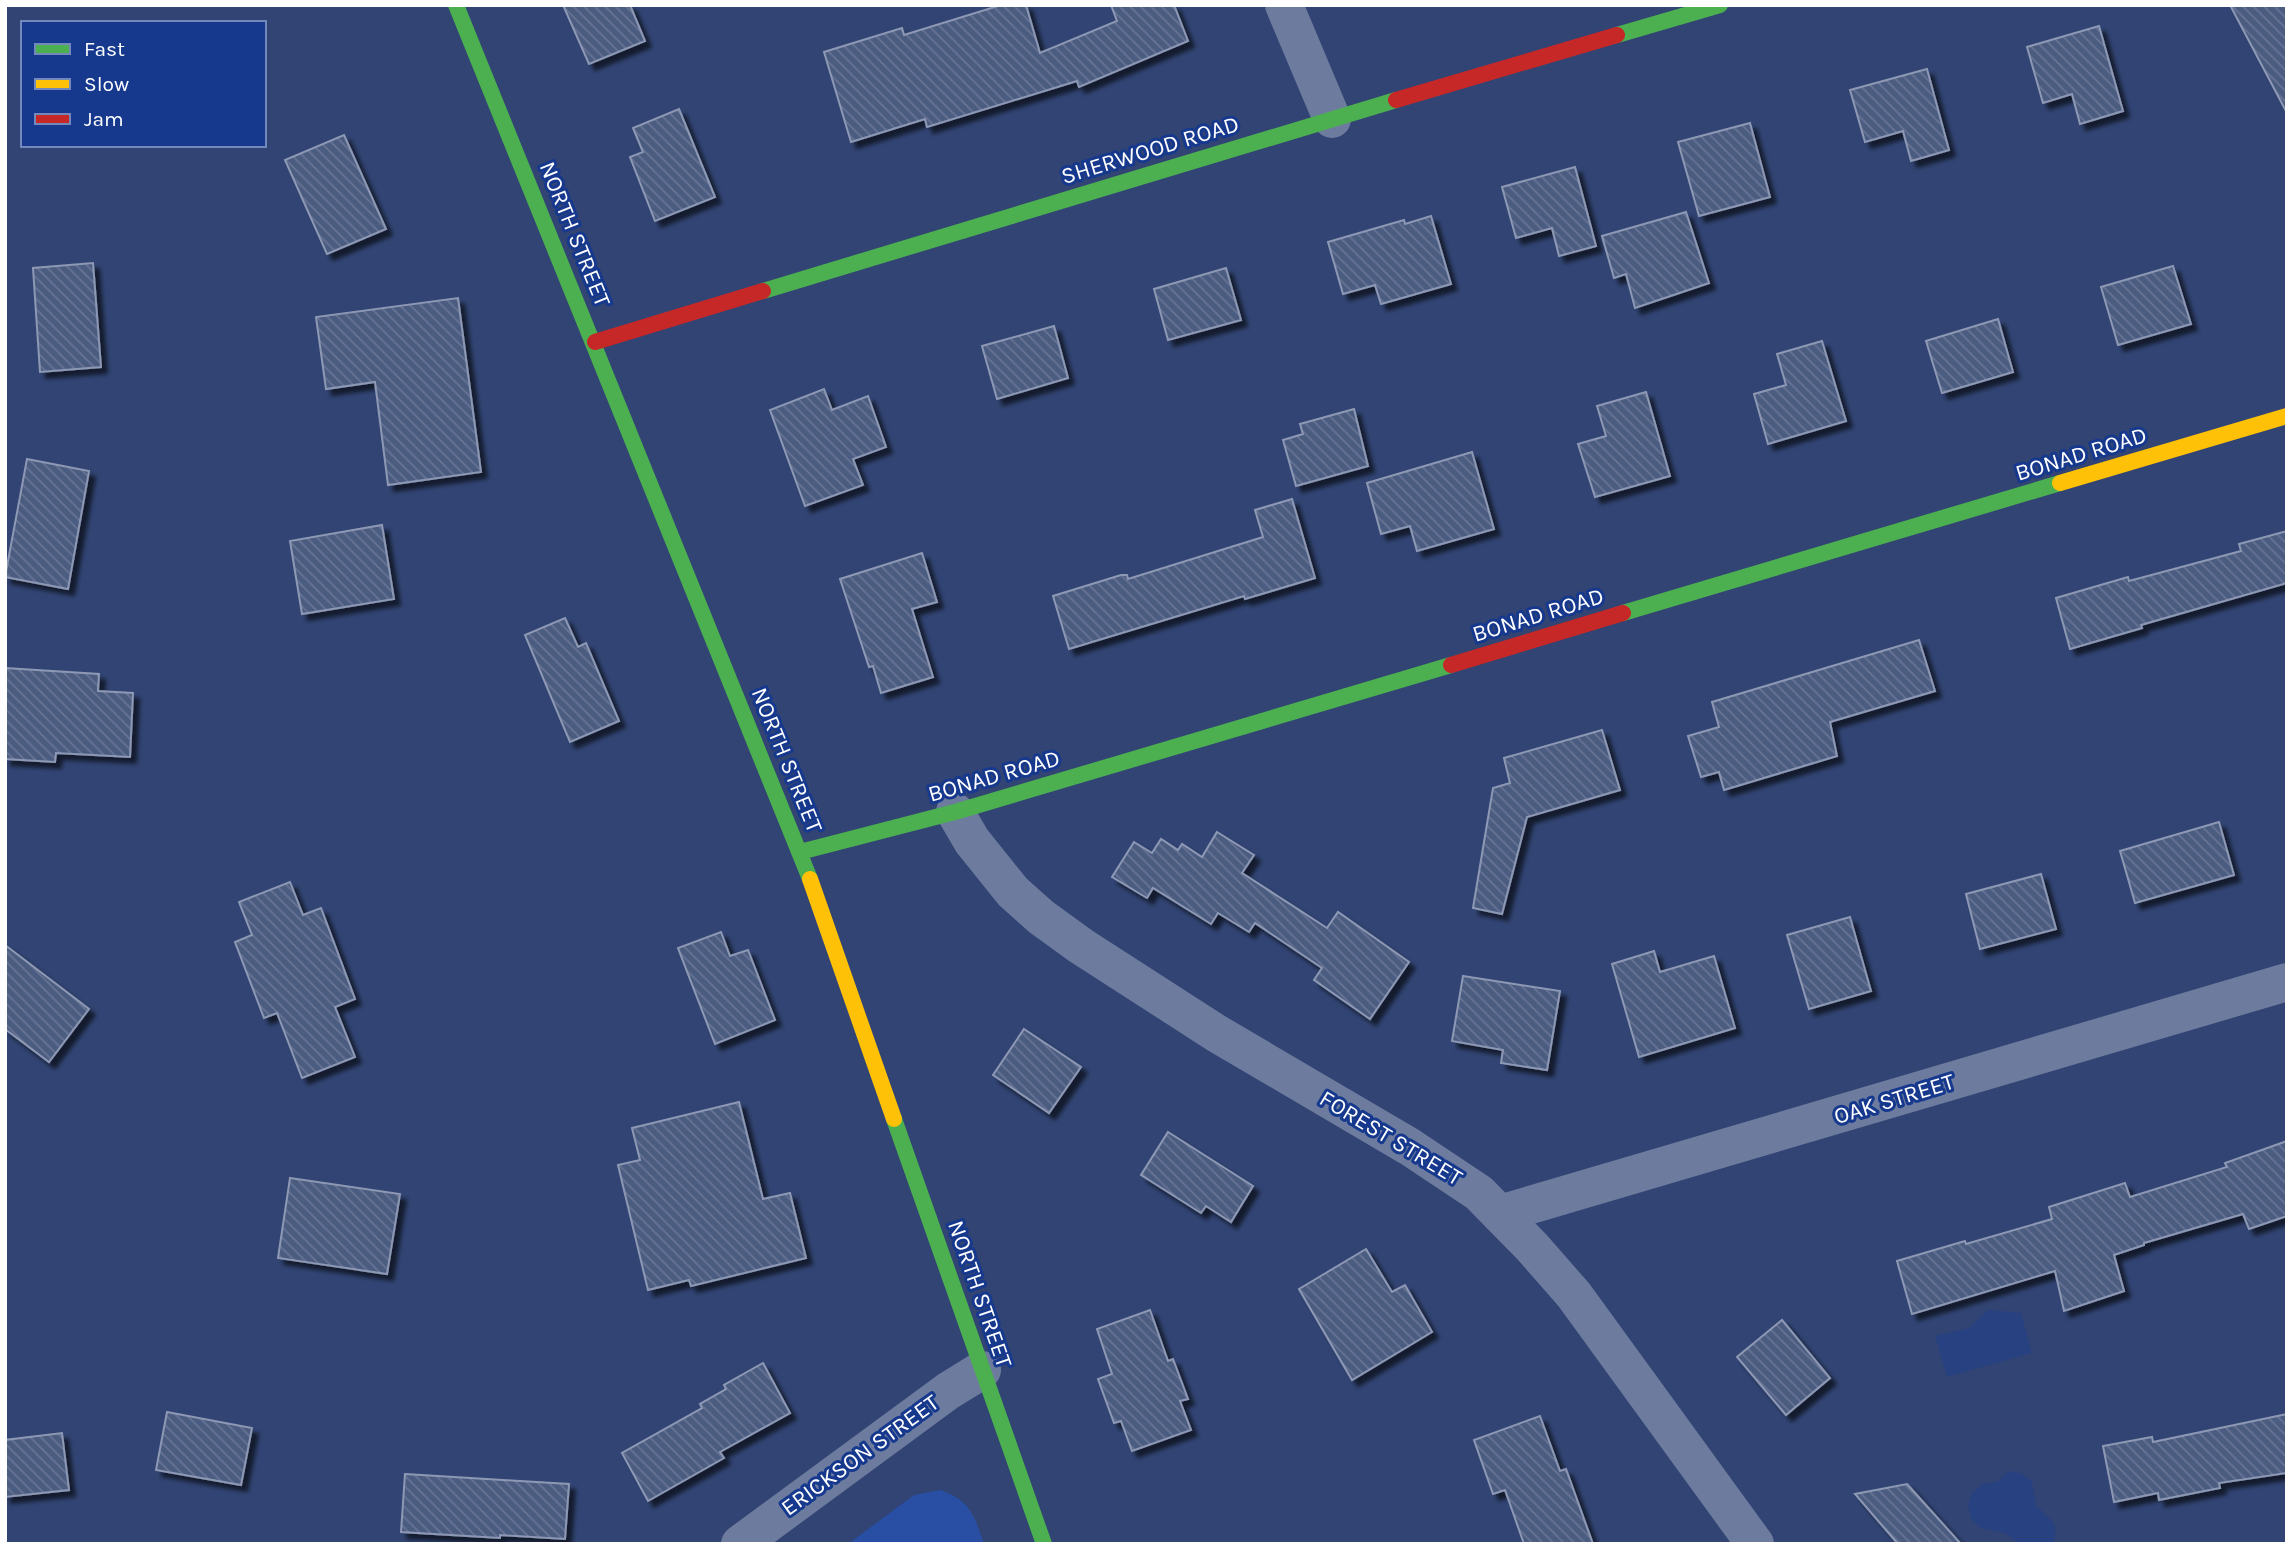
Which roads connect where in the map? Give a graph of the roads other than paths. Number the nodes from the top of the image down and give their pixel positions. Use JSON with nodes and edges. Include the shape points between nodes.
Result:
{"nodes":[{"id":1,"x":456,"y":5,"type":"edge"},
{"id":2,"x":1284,"y":5,"type":"edge"},
{"id":3,"x":1720,"y":5,"type":"edge"},
{"id":4,"x":1332,"y":119,"type":"junction"},
{"id":5,"x":594,"y":342,"type":"junction"},
{"id":6,"x":2287,"y":416,"type":"edge"},
{"id":7,"x":955,"y":812,"type":"junction"},
{"id":8,"x":800,"y":852,"type":"junction"},
{"id":9,"x":2287,"y":982,"type":"edge"},
{"id":10,"x":1500,"y":1214,"type":"junction"},
{"id":11,"x":982,"y":1370,"type":"junction"},
{"id":12,"x":740,"y":1544,"type":"edge"},
{"id":13,"x":1044,"y":1544,"type":"edge"},
{"id":14,"x":1755,"y":1544,"type":"edge"}],
"edges":[{"from":1,"to":5,"type":"street","name":"NORTH STREET"},
{"from":2,"to":4,"type":"street"},
{"from":3,"to":4,"type":"street","name":"SHERWOOD ROAD"},
{"from":4,"to":5,"type":"street","name":"SHERWOOD ROAD"},
{"from":5,"to":8,"type":"street","name":"NORTH STREET"},
{"from":6,"to":7,"type":"street","name":"BONAD ROAD"},
{"from":7,"to":8,"type":"street","name":"BONAD ROAD"},
{"from":7,"to":10,"type":"street","name":"FOREST STREET","via":[[1013,892],[1051,924],[1216,1032],[1456,1176]]},
{"from":8,"to":11,"type":"street","name":"NORTH STREET"},
{"from":9,"to":10,"type":"street","name":"OAK STREET"},
{"from":10,"to":14,"type":"street","name":"FOREST STREET","via":[[1574,1295]]},
{"from":11,"to":12,"type":"street","name":"ERICKSON STREET","via":[[927,1405]]},
{"from":11,"to":13,"type":"street","name":"NORTH STREET"}]}
